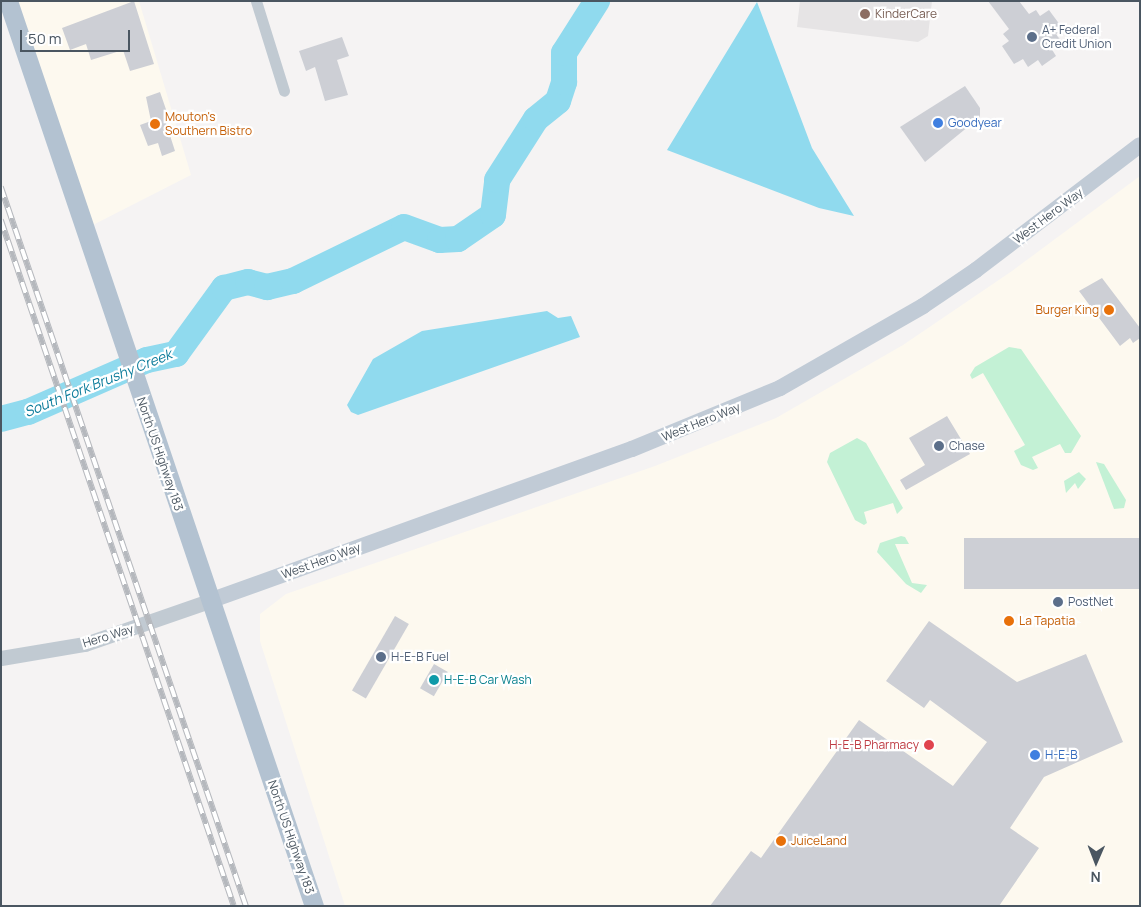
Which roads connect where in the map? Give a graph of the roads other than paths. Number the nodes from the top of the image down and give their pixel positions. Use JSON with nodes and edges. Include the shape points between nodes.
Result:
{"nodes":[{"id":1,"x":8,"y":1,"type":"edge"},
{"id":2,"x":256,"y":1,"type":"edge"},
{"id":3,"x":284,"y":90,"type":"dead end"},
{"id":4,"x":1140,"y":145,"type":"edge"},
{"id":5,"x":212,"y":600,"type":"junction"},
{"id":6,"x":1,"y":658,"type":"edge"},
{"id":7,"x":314,"y":906,"type":"edge"}],
"edges":[{"from":1,"to":5,"type":"main road","name":"North US Highway 183","via":[[110,310]]},
{"from":2,"to":3,"type":"street"},
{"from":4,"to":5,"type":"main road","name":"West Hero Way","via":[[931,301],[852,350],[780,388],[632,449]]},
{"from":5,"to":6,"type":"street","name":"Hero Way","via":[[85,644]]},
{"from":5,"to":7,"type":"main road","name":"North US Highway 183"}]}
